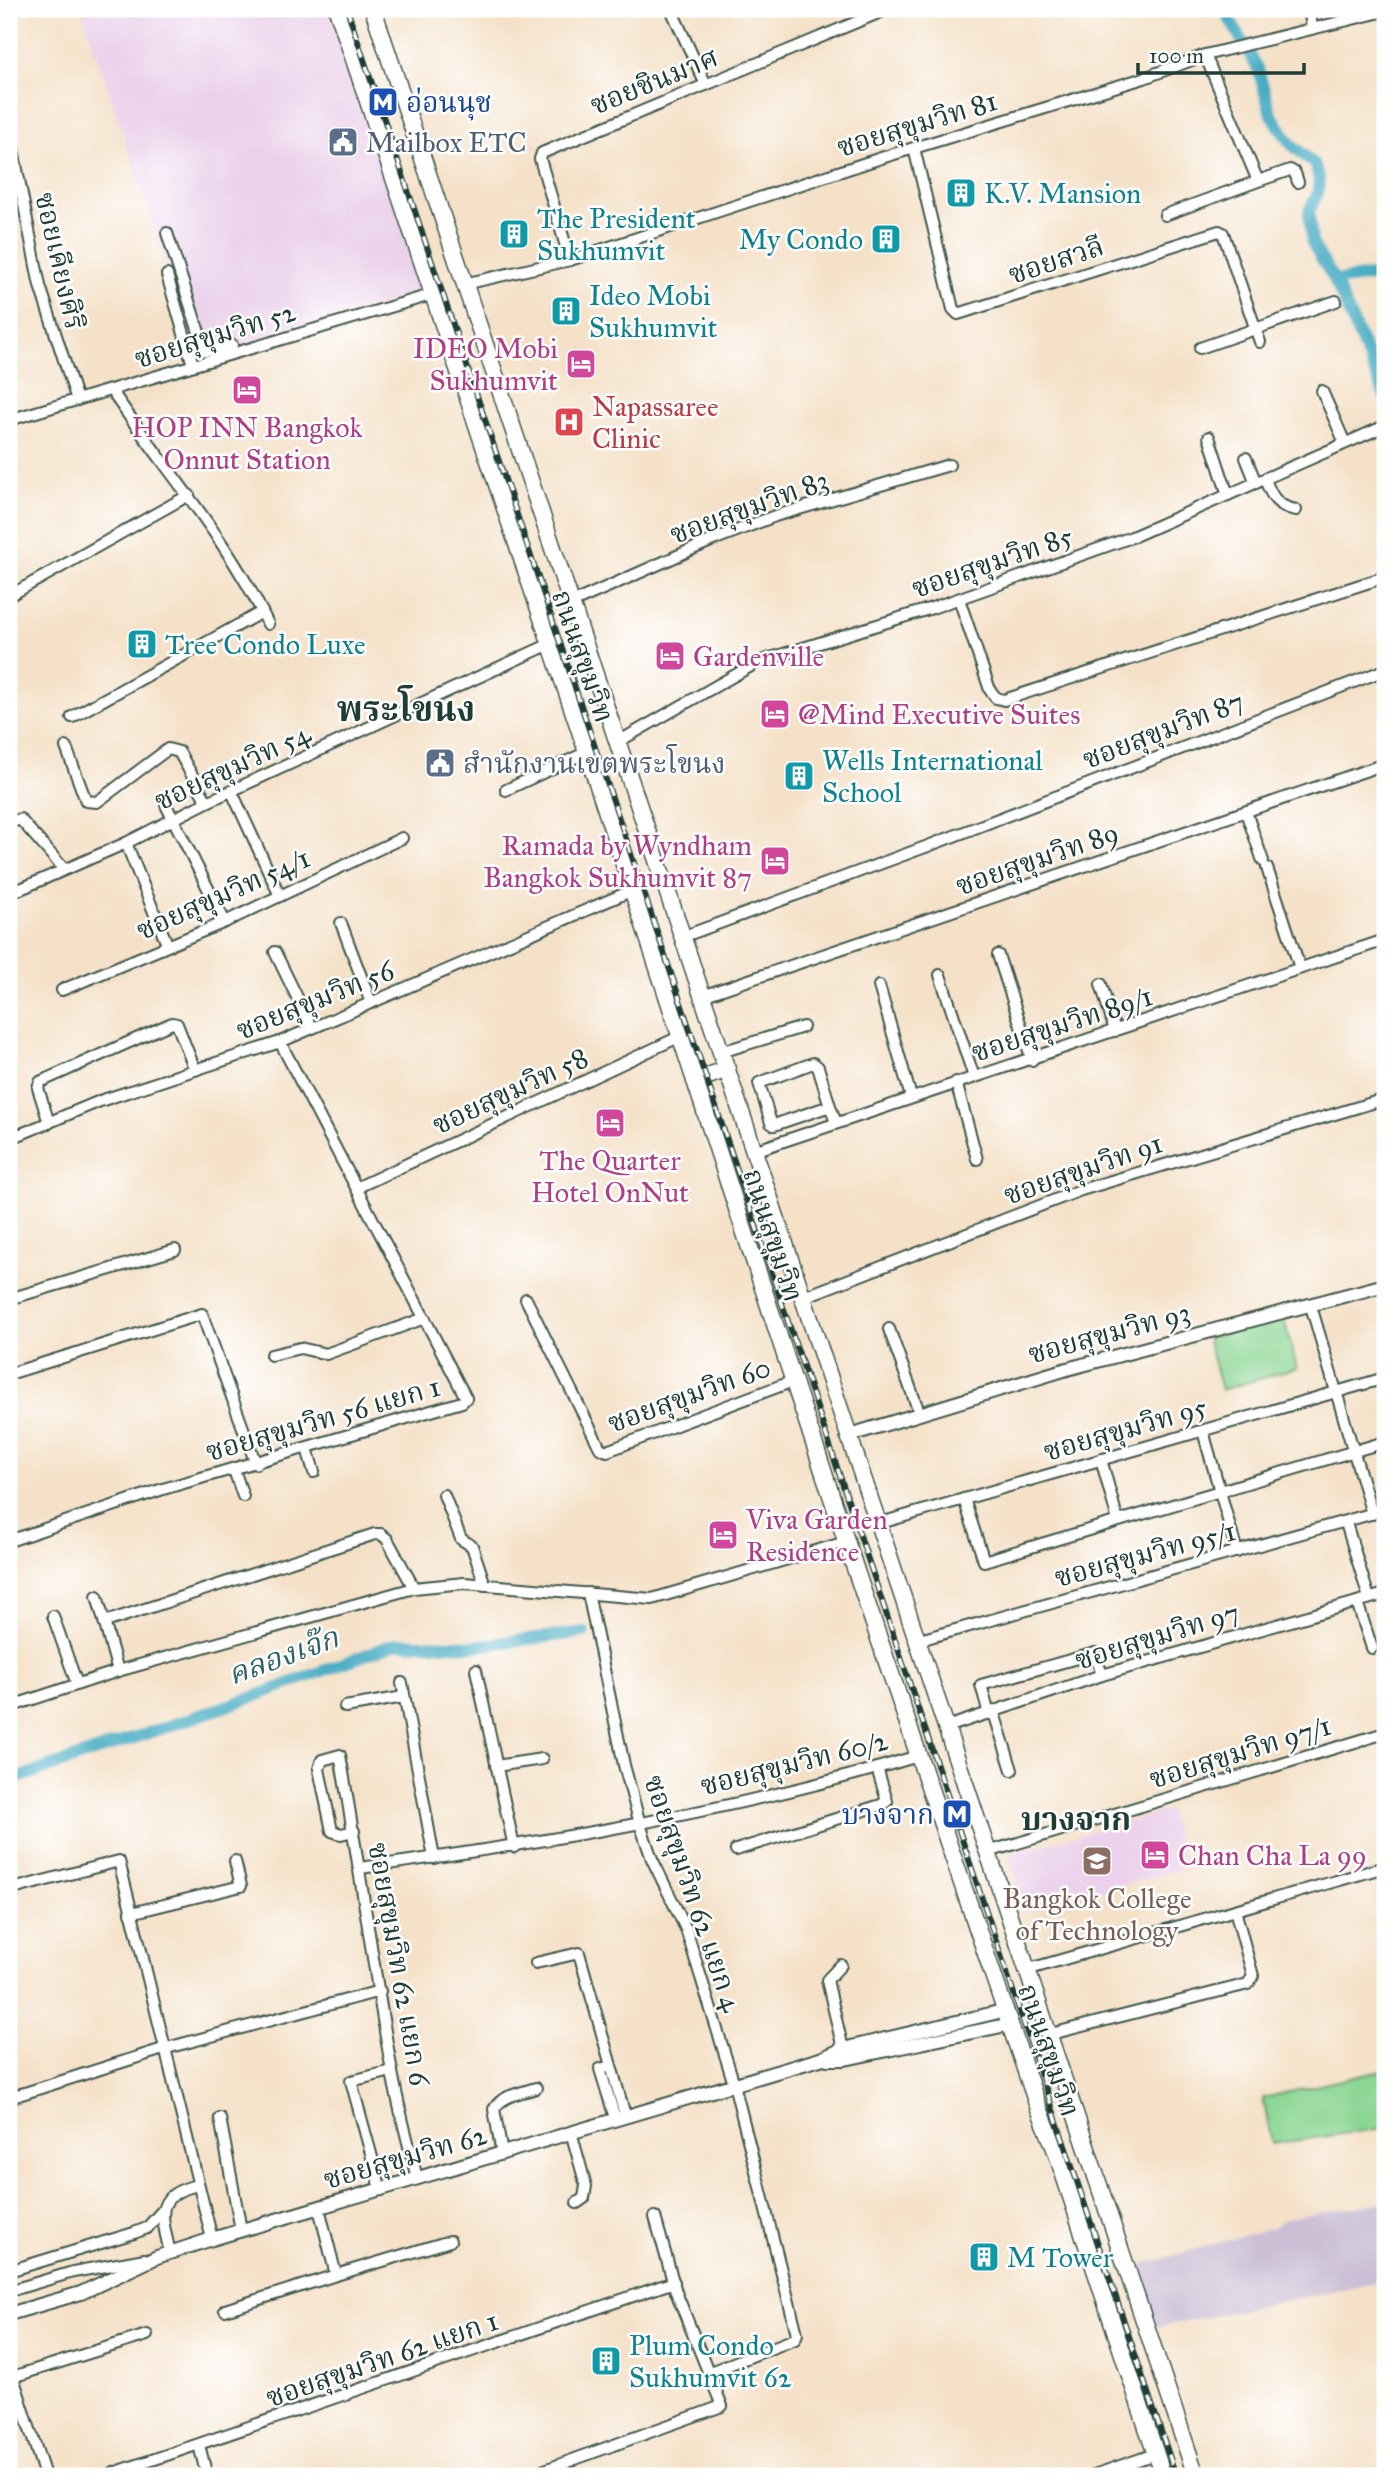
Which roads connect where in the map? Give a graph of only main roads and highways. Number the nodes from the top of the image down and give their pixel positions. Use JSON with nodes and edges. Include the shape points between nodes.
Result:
{"nodes":[{"id":1,"x":337,"y":9,"type":"edge"},
{"id":2,"x":373,"y":9,"type":"edge"},
{"id":3,"x":464,"y":284,"type":"junction"},
{"id":4,"x":434,"y":294,"type":"junction"},
{"id":5,"x":727,"y":1069,"type":"junction"},
{"id":6,"x":695,"y":1081,"type":"junction"},
{"id":7,"x":1038,"y":2009,"type":"junction"},
{"id":8,"x":1009,"y":2017,"type":"junction"},
{"id":9,"x":1163,"y":2476,"type":"edge"},
{"id":10,"x":1195,"y":2476,"type":"edge"}],
"edges":[{"from":1,"to":4,"type":"main road","name":"ถนนสุขุมวิท"},
{"from":2,"to":3,"type":"main road","name":"ถนนสุขุมวิท"},
{"from":3,"to":4,"type":"main road"},
{"from":3,"to":5,"type":"main road","name":"ถนนสุขุมวิท"},
{"from":4,"to":6,"type":"main road","name":"ถนนสุขุมวิท"},
{"from":5,"to":6,"type":"main road"},
{"from":5,"to":7,"type":"main road","name":"ถนนสุขุมวิท"},
{"from":6,"to":8,"type":"main road","name":"ถนนสุขุมวิท"},
{"from":7,"to":8,"type":"main road"},
{"from":7,"to":10,"type":"main road","name":"ถนนสุขุมวิท"},
{"from":8,"to":9,"type":"main road","name":"ถนนสุขุมวิท"}]}
